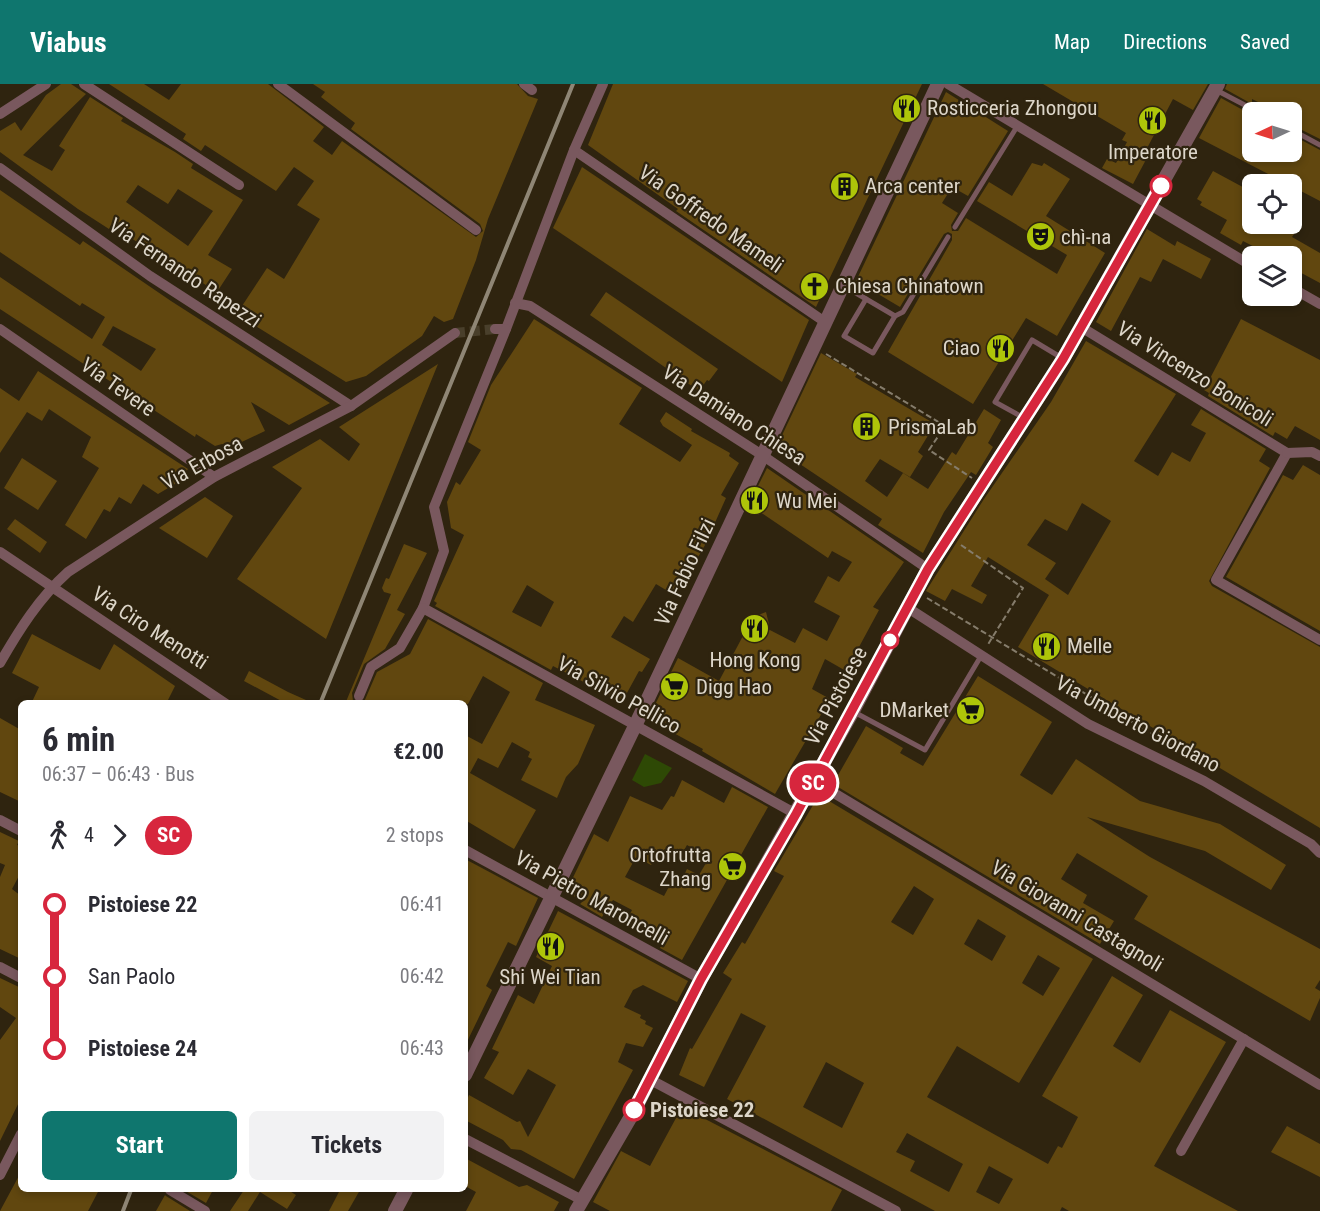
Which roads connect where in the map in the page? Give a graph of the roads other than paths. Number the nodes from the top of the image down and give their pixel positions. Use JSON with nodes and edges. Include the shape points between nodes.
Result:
{"nodes":[{"id":1,"x":46,"y":84,"type":"edge"},
{"id":2,"x":84,"y":84,"type":"edge"},
{"id":3,"x":278,"y":84,"type":"edge"},
{"id":4,"x":603,"y":84,"type":"edge"},
{"id":5,"x":938,"y":84,"type":"edge"},
{"id":6,"x":948,"y":84,"type":"edge"},
{"id":7,"x":1216,"y":87,"type":"edge"},
{"id":8,"x":1242,"y":102,"type":"edge"},
{"id":9,"x":0,"y":114,"type":"edge"},
{"id":10,"x":1018,"y":125,"type":"junction"},
{"id":11,"x":1302,"y":136,"type":"edge"},
{"id":12,"x":1320,"y":146,"type":"edge"},
{"id":13,"x":574,"y":150,"type":"junction"},
{"id":14,"x":0,"y":168,"type":"edge"},
{"id":15,"x":239,"y":185,"type":"dead end"},
{"id":16,"x":1150,"y":206,"type":"junction"},
{"id":17,"x":955,"y":228,"type":"dead end"},
{"id":18,"x":476,"y":230,"type":"dead end"},
{"id":19,"x":948,"y":237,"type":"dead end"},
{"id":20,"x":1242,"y":260,"type":"edge"},
{"id":21,"x":843,"y":285,"type":"junction"},
{"id":22,"x":1302,"y":294,"type":"edge"},
{"id":23,"x":866,"y":299,"type":"junction"},
{"id":24,"x":515,"y":303,"type":"junction"},
{"id":25,"x":1320,"y":304,"type":"edge"},
{"id":26,"x":895,"y":316,"type":"junction"},
{"id":27,"x":825,"y":322,"type":"junction"},
{"id":28,"x":1081,"y":327,"type":"junction"},
{"id":29,"x":0,"y":329,"type":"edge"},
{"id":30,"x":455,"y":333,"type":"tunnel mouth"},
{"id":31,"x":1063,"y":359,"type":"junction"},
{"id":32,"x":351,"y":406,"type":"junction"},
{"id":33,"x":1026,"y":419,"type":"junction"},
{"id":34,"x":1287,"y":453,"type":"junction"},
{"id":35,"x":762,"y":455,"type":"junction"},
{"id":36,"x":1320,"y":456,"type":"edge"},
{"id":37,"x":214,"y":477,"type":"junction"},
{"id":38,"x":0,"y":552,"type":"edge"},
{"id":39,"x":928,"y":569,"type":"junction"},
{"id":40,"x":51,"y":587,"type":"junction"},
{"id":41,"x":423,"y":608,"type":"junction"},
{"id":42,"x":908,"y":608,"type":"junction"},
{"id":43,"x":1320,"y":640,"type":"edge"},
{"id":44,"x":981,"y":656,"type":"junction"},
{"id":45,"x":0,"y":663,"type":"edge"},
{"id":46,"x":359,"y":696,"type":"dead end"},
{"id":47,"x":220,"y":700,"type":"edge"},
{"id":48,"x":853,"y":711,"type":"junction"},
{"id":49,"x":635,"y":726,"type":"junction"},
{"id":50,"x":814,"y":781,"type":"junction"},
{"id":51,"x":796,"y":814,"type":"junction"},
{"id":52,"x":0,"y":820,"type":"edge"},
{"id":53,"x":18,"y":829,"type":"edge"},
{"id":54,"x":468,"y":852,"type":"edge"},
{"id":55,"x":1320,"y":853,"type":"edge"},
{"id":56,"x":553,"y":898,"type":"junction"},
{"id":57,"x":0,"y":967,"type":"edge"},
{"id":58,"x":18,"y":976,"type":"edge"},
{"id":59,"x":701,"y":979,"type":"junction"},
{"id":60,"x":1244,"y":1039,"type":"junction"},
{"id":61,"x":468,"y":1069,"type":"edge"},
{"id":62,"x":649,"y":1079,"type":"junction"},
{"id":63,"x":1320,"y":1085,"type":"edge"},
{"id":64,"x":18,"y":1140,"type":"edge"},
{"id":65,"x":468,"y":1141,"type":"edge"},
{"id":66,"x":1181,"y":1151,"type":"dead end"},
{"id":67,"x":0,"y":1175,"type":"edge"},
{"id":68,"x":173,"y":1192,"type":"edge"},
{"id":69,"x":405,"y":1192,"type":"edge"},
{"id":70,"x":579,"y":1205,"type":"edge"},
{"id":71,"x":205,"y":1211,"type":"edge"},
{"id":72,"x":395,"y":1211,"type":"edge"},
{"id":73,"x":896,"y":1211,"type":"edge"}],
"edges":[{"from":1,"to":9,"type":"street"},
{"from":2,"to":15,"type":"street"},
{"from":3,"to":18,"type":"street"},
{"from":4,"to":13,"type":"street"},
{"from":5,"to":21,"type":"street","name":"Via Fabio Filzi"},
{"from":6,"to":10,"type":"street"},
{"from":7,"to":8,"type":"lane"},
{"from":7,"to":16,"type":"street","name":"Via Pistoiese"},
{"from":10,"to":16,"type":"street"},
{"from":10,"to":17,"type":"lane"},
{"from":11,"to":12,"type":"lane"},
{"from":13,"to":24,"type":"street"},
{"from":13,"to":27,"type":"street","name":"Via Goffredo Mameli"},
{"from":14,"to":32,"type":"street","name":"Via Fernando Rapezzi","via":[[150,276]]},
{"from":16,"to":20,"type":"street"},
{"from":16,"to":28,"type":"street","name":"Via Pistoiese"},
{"from":19,"to":26,"type":"lane","via":[[903,312]]},
{"from":21,"to":23,"type":"lane"},
{"from":21,"to":27,"type":"street","name":"Via Fabio Filzi"},
{"from":22,"to":25,"type":"street"},
{"from":23,"to":26,"type":"lane"},
{"from":23,"to":26,"type":"lane","via":[[844,336],[854,342],[873,353]]},
{"from":24,"to":35,"type":"street","name":"Via Damiano Chiesa","via":[[530,306]]},
{"from":24,"to":41,"type":"street","via":[[500,329],[434,507],[444,551]]},
{"from":27,"to":35,"type":"street","name":"Via Fabio Filzi"},
{"from":28,"to":31,"type":"street","name":"Via Pistoiese"},
{"from":28,"to":34,"type":"street","name":"Via Vincenzo Bonicoli"},
{"from":29,"to":37,"type":"street","name":"Via Tevere"},
{"from":30,"to":32,"type":"street","name":"Via Erbosa"},
{"from":31,"to":33,"type":"street","name":"Via Pistoiese"},
{"from":31,"to":33,"type":"lane","via":[[1032,340],[995,402]]},
{"from":32,"to":37,"type":"street","name":"Via Erbosa"},
{"from":33,"to":39,"type":"street","name":"Via Pistoiese","via":[[952,539]]},
{"from":34,"to":36,"type":"street","name":"Via Vincenzo Bonicoli","via":[[1312,452]]},
{"from":34,"to":43,"type":"street","name":"Via Vincenzo Bonicoli","via":[[1216,580]]},
{"from":35,"to":39,"type":"street","name":"Via Damiano Chiesa"},
{"from":35,"to":49,"type":"street","name":"Via Fabio Filzi"},
{"from":37,"to":40,"type":"street","name":"Via Erbosa"},
{"from":38,"to":40,"type":"street","name":"Via Ciro Menotti"},
{"from":39,"to":42,"type":"street","name":"Via Pistoiese"},
{"from":40,"to":45,"type":"street","name":"Via Erbosa"},
{"from":40,"to":47,"type":"street","name":"Via Ciro Menotti"},
{"from":41,"to":46,"type":"street","via":[[400,648],[371,667]]},
{"from":41,"to":49,"type":"street","name":"Via Silvio Pellico"},
{"from":42,"to":44,"type":"street","name":"Via Umberto Giordano"},
{"from":42,"to":48,"type":"street","name":"Via Pistoiese"},
{"from":44,"to":48,"type":"lane","via":[[926,750]]},
{"from":44,"to":55,"type":"street","name":"Via Umberto Giordano","via":[[1088,724],[1204,781]]},
{"from":48,"to":50,"type":"street","name":"Via Pistoiese"},
{"from":49,"to":51,"type":"street","name":"Via Silvio Pellico"},
{"from":49,"to":56,"type":"street","name":"Via Fabio Filzi"},
{"from":50,"to":51,"type":"street","name":"Via Pistoiese"},
{"from":50,"to":60,"type":"street","name":"Via Giovanni Castagnoli"},
{"from":51,"to":59,"type":"street","name":"Via Pistoiese"},
{"from":52,"to":53,"type":"street"},
{"from":54,"to":56,"type":"street","name":"Via Pietro Maroncelli"},
{"from":56,"to":59,"type":"street","name":"Via Pietro Maroncelli"},
{"from":56,"to":61,"type":"street","name":"Via Fabio Filzi"},
{"from":57,"to":58,"type":"street"},
{"from":59,"to":62,"type":"street","name":"Via Pistoiese"},
{"from":60,"to":63,"type":"street","name":"Via Giovanni Castagnoli"},
{"from":60,"to":66,"type":"street"},
{"from":62,"to":70,"type":"street","name":"Via Pistoiese"},
{"from":62,"to":73,"type":"street"},
{"from":64,"to":67,"type":"street"},
{"from":65,"to":70,"type":"street"},
{"from":68,"to":71,"type":"street"},
{"from":69,"to":72,"type":"street"}]}
